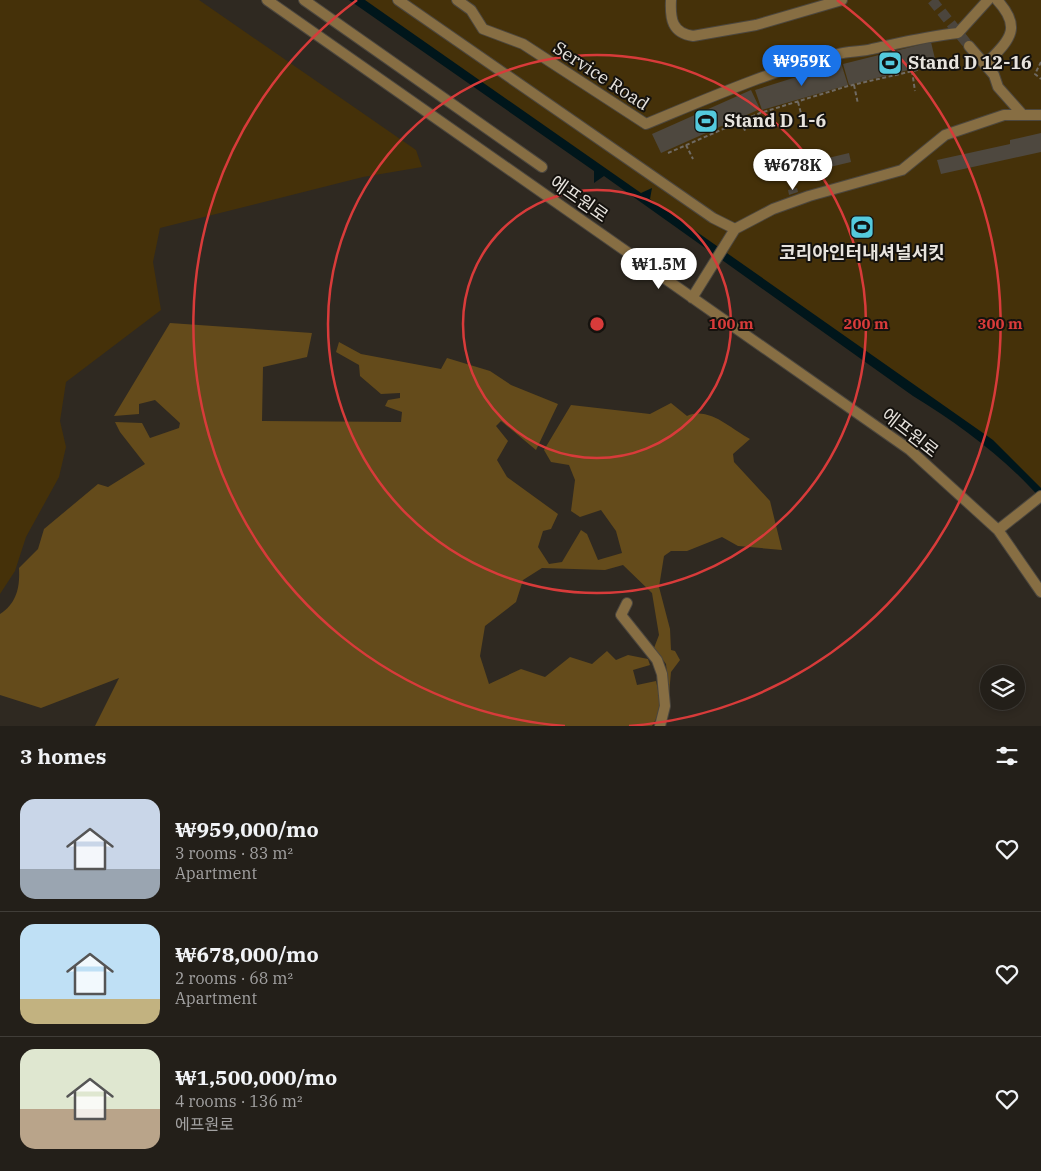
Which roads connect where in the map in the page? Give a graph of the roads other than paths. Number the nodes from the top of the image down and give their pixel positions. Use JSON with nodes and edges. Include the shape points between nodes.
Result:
{"nodes":[{"id":1,"x":267,"y":0,"type":"edge"},
{"id":2,"x":304,"y":0,"type":"edge"},
{"id":3,"x":398,"y":0,"type":"edge"},
{"id":4,"x":457,"y":0,"type":"edge"},
{"id":5,"x":672,"y":0,"type":"edge"},
{"id":6,"x":842,"y":0,"type":"edge"},
{"id":7,"x":988,"y":0,"type":"edge"},
{"id":8,"x":997,"y":0,"type":"edge"},
{"id":9,"x":969,"y":46,"type":"tunnel mouth"},
{"id":10,"x":985,"y":65,"type":"junction"},
{"id":11,"x":1041,"y":115,"type":"edge"},
{"id":12,"x":1023,"y":116,"type":"junction"},
{"id":13,"x":542,"y":167,"type":"dead end"},
{"id":14,"x":735,"y":229,"type":"junction"},
{"id":15,"x":692,"y":298,"type":"junction"},
{"id":16,"x":1041,"y":496,"type":"edge"},
{"id":17,"x":998,"y":530,"type":"junction"},
{"id":18,"x":1041,"y":592,"type":"edge"},
{"id":19,"x":627,"y":603,"type":"dead end"},
{"id":20,"x":660,"y":726,"type":"edge"}],
"edges":[{"from":1,"to":15,"type":"street","name":"에프원로"},
{"from":2,"to":13,"type":"street"},
{"from":3,"to":14,"type":"street","via":[[713,218]]},
{"from":4,"to":7,"type":"street","name":"Service Road","via":[[471,10],[483,29],[523,44],[646,124],[757,78],[809,62],[841,53],[856,53],[958,32]]},
{"from":5,"to":6,"type":"street","via":[[674,27],[693,36],[756,25]]},
{"from":8,"to":10,"type":"street","via":[[1012,21],[1012,31],[1009,40]]},
{"from":9,"to":10,"type":"street"},
{"from":10,"to":12,"type":"street"},
{"from":11,"to":12,"type":"street"},
{"from":12,"to":14,"type":"street","via":[[1004,115],[946,134],[902,170],[773,208]]},
{"from":14,"to":15,"type":"street"},
{"from":15,"to":17,"type":"street","name":"에프원로","via":[[910,450]]},
{"from":16,"to":17,"type":"street"},
{"from":17,"to":18,"type":"street","name":"에프원로"},
{"from":19,"to":20,"type":"street","via":[[621,615],[657,660],[662,674],[665,706]]}]}
